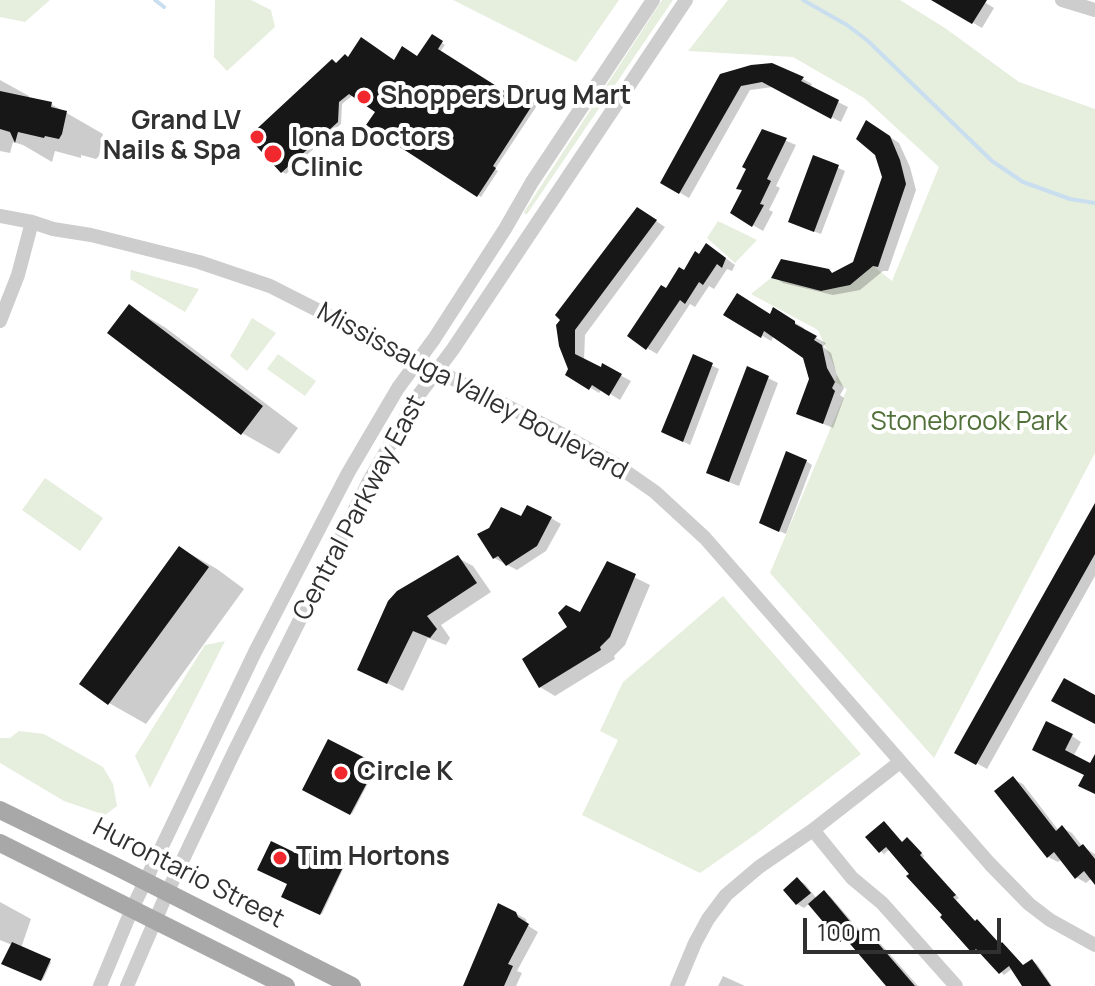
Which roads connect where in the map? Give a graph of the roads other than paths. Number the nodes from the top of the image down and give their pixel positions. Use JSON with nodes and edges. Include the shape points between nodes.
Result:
{"nodes":[{"id":1,"x":653,"y":0,"type":"edge"},
{"id":2,"x":686,"y":0,"type":"edge"},
{"id":3,"x":1062,"y":0,"type":"edge"},
{"id":4,"x":1095,"y":10,"type":"edge"},
{"id":5,"x":0,"y":216,"type":"edge"},
{"id":6,"x":32,"y":222,"type":"junction"},
{"id":7,"x":0,"y":321,"type":"edge"},
{"id":8,"x":417,"y":362,"type":"junction"},
{"id":9,"x":436,"y":372,"type":"junction"},
{"id":10,"x":213,"y":742,"type":"junction"},
{"id":11,"x":234,"y":752,"type":"junction"},
{"id":12,"x":900,"y":762,"type":"junction"},
{"id":13,"x":0,"y":810,"type":"edge"},
{"id":14,"x":813,"y":830,"type":"junction"},
{"id":15,"x":0,"y":843,"type":"edge"},
{"id":16,"x":145,"y":882,"type":"junction"},
{"id":17,"x":167,"y":893,"type":"junction"},
{"id":18,"x":132,"y":909,"type":"junction"},
{"id":19,"x":154,"y":920,"type":"junction"},
{"id":20,"x":1095,"y":945,"type":"edge"},
{"id":21,"x":100,"y":986,"type":"edge"},
{"id":22,"x":127,"y":986,"type":"edge"},
{"id":23,"x":286,"y":986,"type":"edge"},
{"id":24,"x":352,"y":986,"type":"edge"},
{"id":25,"x":677,"y":986,"type":"edge"},
{"id":26,"x":956,"y":986,"type":"edge"}],
"edges":[{"from":1,"to":8,"type":"street","name":"Central Parkway East"},
{"from":2,"to":9,"type":"street","name":"Central Parkway East"},
{"from":3,"to":4,"type":"street"},
{"from":5,"to":6,"type":"street","name":"Mississauga Valley Boulevard"},
{"from":6,"to":7,"type":"street"},
{"from":6,"to":8,"type":"street","name":"Mississauga Valley Boulevard","via":[[237,274]]},
{"from":8,"to":9,"type":"street","name":"Mississauga Valley Boulevard"},
{"from":8,"to":10,"type":"street","name":"Central Parkway East","via":[[348,473]]},
{"from":9,"to":11,"type":"street","name":"Central Parkway East","via":[[369,481]]},
{"from":9,"to":12,"type":"street","name":"Mississauga Valley Boulevard","via":[[556,431],[655,492],[705,538]]},
{"from":10,"to":11,"type":"street"},
{"from":10,"to":16,"type":"street","name":"Central Parkway East"},
{"from":11,"to":17,"type":"street","name":"Central Parkway East"},
{"from":12,"to":14,"type":"street"},
{"from":12,"to":20,"type":"street","name":"Mississauga Valley Boulevard","via":[[1029,904]]},
{"from":13,"to":16,"type":"main road","name":"Hurontario Street"},
{"from":14,"to":25,"type":"street","via":[[726,895],[702,931]]},
{"from":14,"to":26,"type":"street"},
{"from":15,"to":18,"type":"main road"},
{"from":16,"to":17,"type":"main road","name":"Hurontario Street"},
{"from":16,"to":18,"type":"street","name":"Central Parkway East"},
{"from":17,"to":19,"type":"street","name":"Central Parkway East"},
{"from":17,"to":24,"type":"main road","name":"Hurontario Street"},
{"from":18,"to":19,"type":"main road"},
{"from":18,"to":21,"type":"street","name":"Central Parkway East"},
{"from":19,"to":22,"type":"street","name":"Central Parkway East"},
{"from":19,"to":23,"type":"main road"}]}
